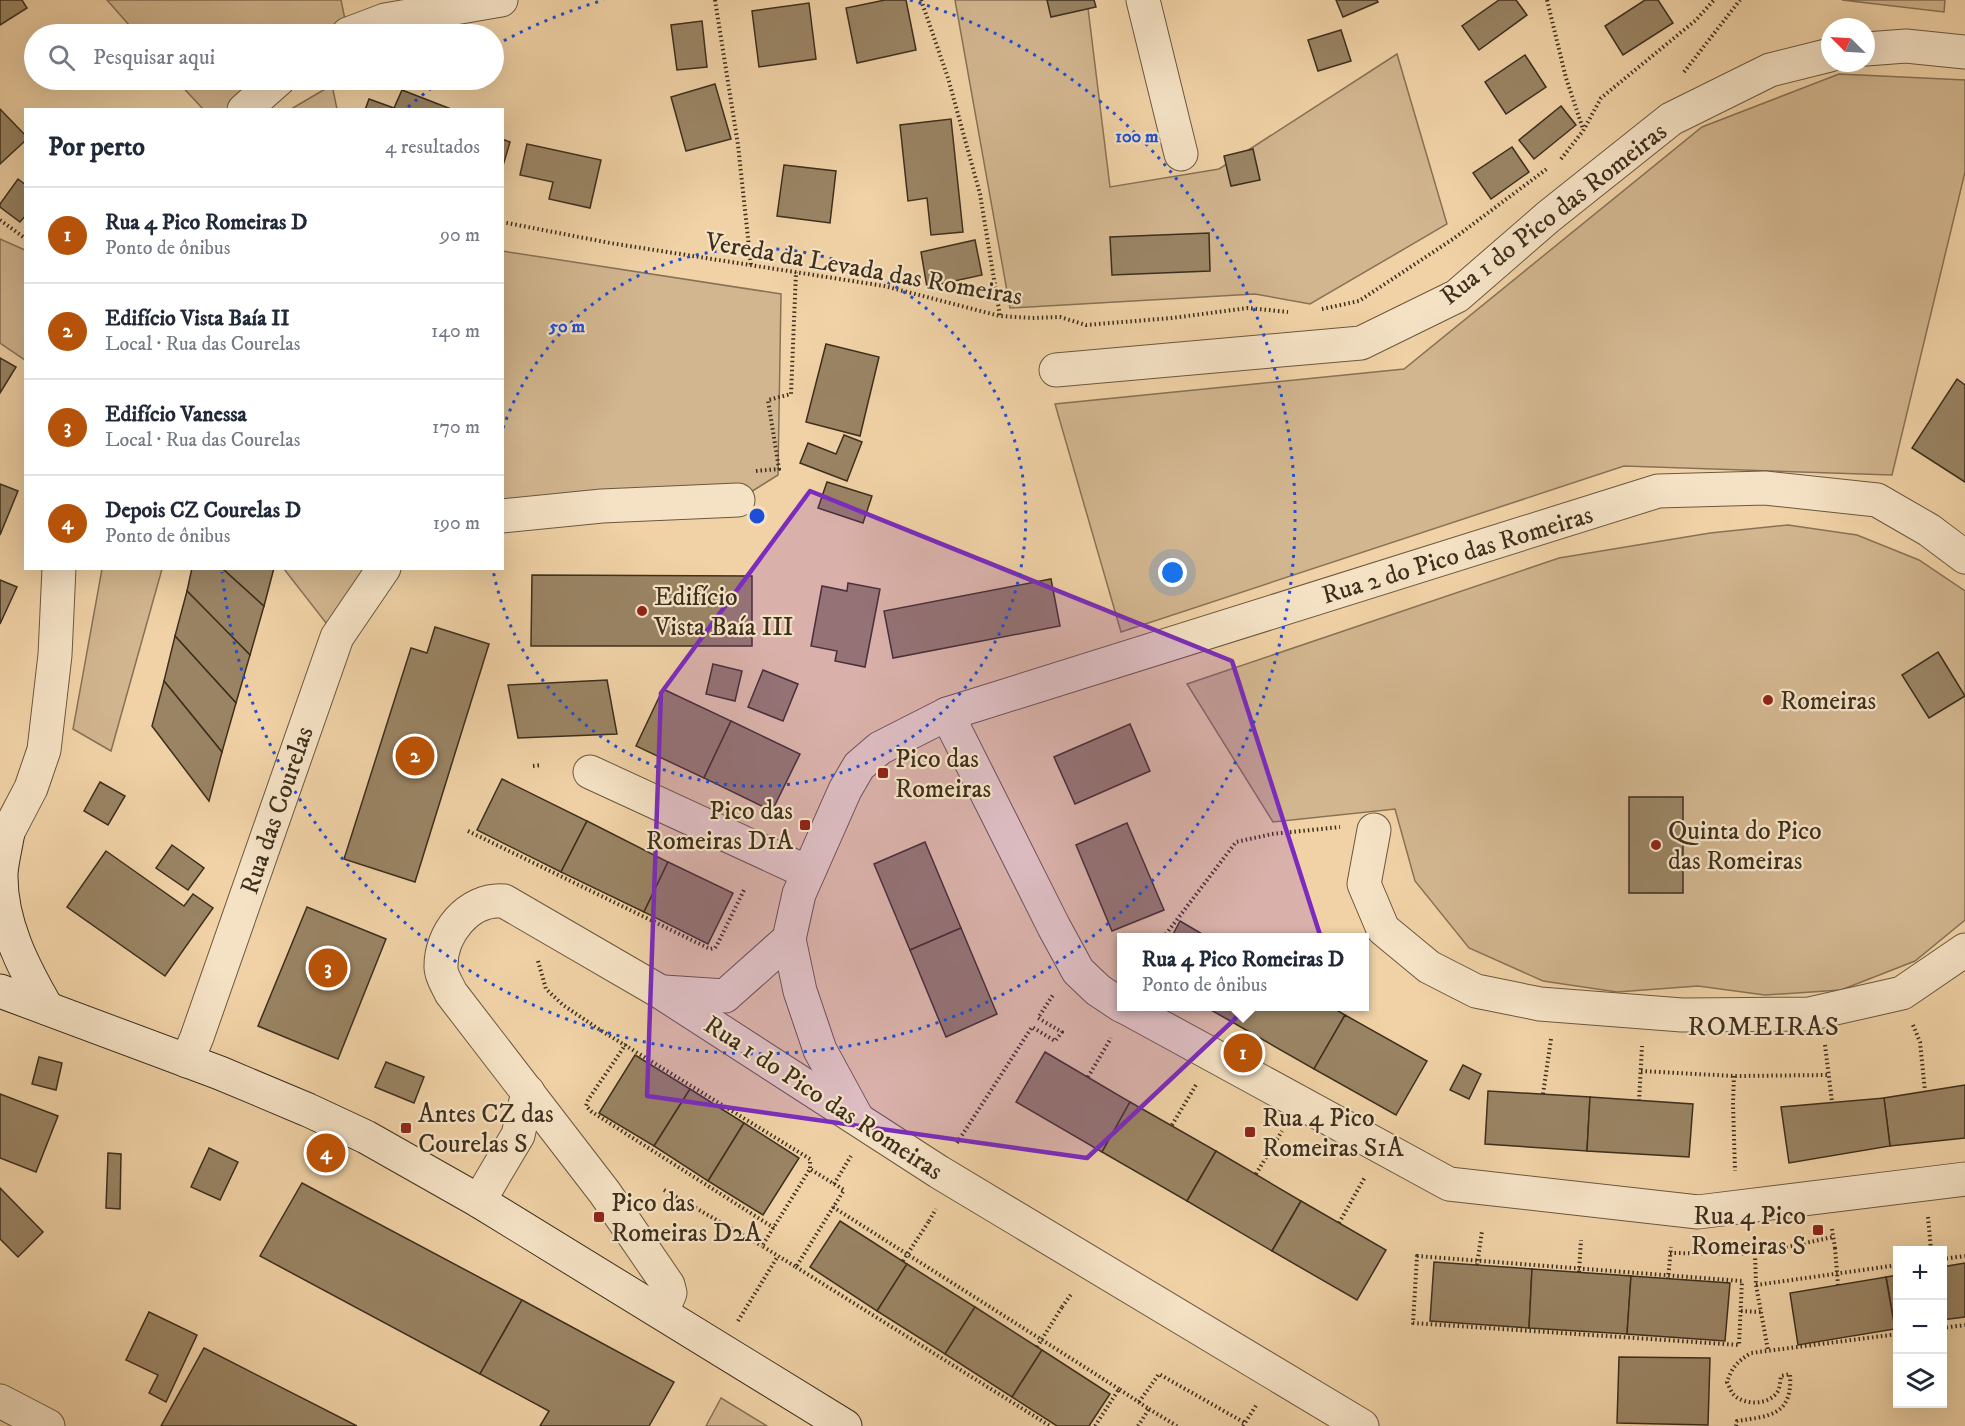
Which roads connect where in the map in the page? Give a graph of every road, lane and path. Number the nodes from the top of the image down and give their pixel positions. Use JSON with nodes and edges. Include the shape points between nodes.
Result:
{"nodes":[{"id":1,"x":501,"y":0,"type":"edge"},
{"id":2,"x":715,"y":0,"type":"edge"},
{"id":3,"x":921,"y":0,"type":"edge"},
{"id":4,"x":1143,"y":0,"type":"edge"},
{"id":5,"x":1547,"y":0,"type":"edge"},
{"id":6,"x":1714,"y":0,"type":"edge"},
{"id":7,"x":1740,"y":0,"type":"edge"},
{"id":8,"x":375,"y":24,"type":"edge"},
{"id":9,"x":1875,"y":48,"type":"edge"},
{"id":10,"x":1965,"y":52,"type":"edge"},
{"id":11,"x":1821,"y":57,"type":"edge"},
{"id":12,"x":1682,"y":74,"type":"dead end"},
{"id":13,"x":267,"y":90,"type":"edge"},
{"id":14,"x":246,"y":108,"type":"edge"},
{"id":15,"x":1583,"y":131,"type":"junction"},
{"id":16,"x":1181,"y":154,"type":"dead end"},
{"id":17,"x":0,"y":220,"type":"edge"},
{"id":18,"x":504,"y":222,"type":"edge"},
{"id":19,"x":24,"y":238,"type":"edge"},
{"id":20,"x":751,"y":266,"type":"junction"},
{"id":21,"x":796,"y":272,"type":"junction"},
{"id":22,"x":1312,"y":311,"type":"dead end"},
{"id":23,"x":1290,"y":312,"type":"dead end"},
{"id":24,"x":1000,"y":316,"type":"junction"},
{"id":25,"x":1056,"y":370,"type":"dead end"},
{"id":26,"x":744,"y":486,"type":"joint"},
{"id":27,"x":504,"y":516,"type":"edge"},
{"id":28,"x":1965,"y":557,"type":"edge"},
{"id":29,"x":59,"y":570,"type":"edge"},
{"id":30,"x":383,"y":570,"type":"edge"},
{"id":31,"x":947,"y":714,"type":"junction"},
{"id":32,"x":541,"y":765,"type":"dead end"},
{"id":33,"x":534,"y":766,"type":"dead end"},
{"id":34,"x":590,"y":772,"type":"dead end"},
{"id":35,"x":1374,"y":830,"type":"joint"},
{"id":36,"x":468,"y":831,"type":"dead end"},
{"id":37,"x":4,"y":837,"type":"edge"},
{"id":38,"x":807,"y":872,"type":"junction"},
{"id":39,"x":745,"y":888,"type":"dead end"},
{"id":40,"x":535,"y":919,"type":"junction"},
{"id":41,"x":1167,"y":933,"type":"edge"},
{"id":42,"x":789,"y":939,"type":"junction"},
{"id":43,"x":1965,"y":950,"type":"edge"},
{"id":44,"x":1074,"y":963,"type":"junction"},
{"id":45,"x":0,"y":991,"type":"edge"},
{"id":46,"x":659,"y":991,"type":"junction"},
{"id":47,"x":1117,"y":1003,"type":"edge"},
{"id":48,"x":47,"y":1008,"type":"junction"},
{"id":49,"x":1131,"y":1011,"type":"edge"},
{"id":50,"x":1920,"y":1042,"type":"dead end"},
{"id":51,"x":626,"y":1044,"type":"junction"},
{"id":52,"x":1105,"y":1048,"type":"dead end"},
{"id":53,"x":187,"y":1061,"type":"junction"},
{"id":54,"x":1546,"y":1061,"type":"dead end"},
{"id":55,"x":1642,"y":1064,"type":"dead end"},
{"id":56,"x":1828,"y":1067,"type":"dead end"},
{"id":57,"x":1641,"y":1071,"type":"junction"},
{"id":58,"x":1829,"y":1074,"type":"junction"},
{"id":59,"x":1734,"y":1076,"type":"junction"},
{"id":60,"x":1088,"y":1077,"type":"dead end"},
{"id":61,"x":1925,"y":1091,"type":"dead end"},
{"id":62,"x":528,"y":1092,"type":"junction"},
{"id":63,"x":1543,"y":1095,"type":"dead end"},
{"id":64,"x":1188,"y":1098,"type":"dead end"},
{"id":65,"x":1639,"y":1101,"type":"dead end"},
{"id":66,"x":1832,"y":1102,"type":"dead end"},
{"id":67,"x":857,"y":1118,"type":"junction"},
{"id":68,"x":1172,"y":1125,"type":"dead end"},
{"id":69,"x":1274,"y":1144,"type":"dead end"},
{"id":70,"x":842,"y":1150,"type":"dead end"},
{"id":71,"x":810,"y":1169,"type":"junction"},
{"id":72,"x":939,"y":1172,"type":"junction"},
{"id":73,"x":1256,"y":1174,"type":"dead end"},
{"id":74,"x":1735,"y":1179,"type":"dead end"},
{"id":75,"x":1965,"y":1179,"type":"edge"},
{"id":76,"x":834,"y":1184,"type":"junction"},
{"id":77,"x":664,"y":1190,"type":"dead end"},
{"id":78,"x":1355,"y":1194,"type":"dead end"},
{"id":79,"x":479,"y":1201,"type":"junction"},
{"id":80,"x":833,"y":1207,"type":"junction"},
{"id":81,"x":929,"y":1221,"type":"dead end"},
{"id":82,"x":1339,"y":1222,"type":"dead end"},
{"id":83,"x":774,"y":1228,"type":"junction"},
{"id":84,"x":1482,"y":1231,"type":"dead end"},
{"id":85,"x":1930,"y":1235,"type":"dead end"},
{"id":86,"x":1833,"y":1237,"type":"dead end"},
{"id":87,"x":1581,"y":1240,"type":"dead end"},
{"id":88,"x":762,"y":1246,"type":"junction"},
{"id":89,"x":1931,"y":1246,"type":"edge"},
{"id":90,"x":1671,"y":1247,"type":"dead end"},
{"id":91,"x":1835,"y":1248,"type":"dead end"},
{"id":92,"x":1670,"y":1253,"type":"junction"},
{"id":93,"x":1755,"y":1254,"type":"junction"},
{"id":94,"x":778,"y":1256,"type":"junction"},
{"id":95,"x":1965,"y":1256,"type":"edge"},
{"id":96,"x":1947,"y":1258,"type":"edge"},
{"id":97,"x":903,"y":1261,"type":"dead end"},
{"id":98,"x":1477,"y":1265,"type":"dead end"},
{"id":99,"x":1893,"y":1266,"type":"edge"},
{"id":100,"x":796,"y":1267,"type":"junction"},
{"id":101,"x":1579,"y":1272,"type":"dead end"},
{"id":102,"x":1668,"y":1278,"type":"dead end"},
{"id":103,"x":1756,"y":1285,"type":"junction"},
{"id":104,"x":1838,"y":1285,"type":"dead end"},
{"id":105,"x":1062,"y":1307,"type":"dead end"},
{"id":106,"x":662,"y":1311,"type":"junction"},
{"id":107,"x":1741,"y":1311,"type":"junction"},
{"id":108,"x":1761,"y":1312,"type":"junction"},
{"id":109,"x":738,"y":1322,"type":"dead end"},
{"id":110,"x":1965,"y":1325,"type":"edge"},
{"id":111,"x":1947,"y":1327,"type":"edge"},
{"id":112,"x":1893,"y":1335,"type":"edge"},
{"id":113,"x":1037,"y":1347,"type":"dead end"},
{"id":114,"x":1768,"y":1350,"type":"junction"},
{"id":115,"x":1119,"y":1389,"type":"junction"},
{"id":116,"x":0,"y":1401,"type":"edge"},
{"id":117,"x":1138,"y":1402,"type":"junction"},
{"id":118,"x":1149,"y":1409,"type":"junction"},
{"id":119,"x":1244,"y":1425,"type":"edge"},
{"id":120,"x":48,"y":1426,"type":"edge"},
{"id":121,"x":845,"y":1426,"type":"edge"},
{"id":122,"x":1050,"y":1426,"type":"edge"},
{"id":123,"x":1095,"y":1426,"type":"edge"},
{"id":124,"x":1138,"y":1426,"type":"edge"},
{"id":125,"x":1177,"y":1426,"type":"edge"},
{"id":126,"x":1362,"y":1426,"type":"edge"},
{"id":127,"x":1736,"y":1426,"type":"edge"}],
"edges":[{"from":1,"to":8,"type":"street"},
{"from":2,"to":20,"type":"path","via":[[738,145]]},
{"from":3,"to":24,"type":"path","via":[[948,78],[980,194]]},
{"from":4,"to":16,"type":"street"},
{"from":5,"to":15,"type":"path"},
{"from":6,"to":15,"type":"path","via":[[1696,20],[1601,98]]},
{"from":7,"to":12,"type":"path"},
{"from":9,"to":10,"type":"street","via":[[1906,46]]},
{"from":11,"to":25,"type":"street","name":"Rua 1 do Pico das Romeiras","via":[[1770,70],[1671,119],[1456,296],[1361,344]]},
{"from":13,"to":14,"type":"street"},
{"from":15,"to":22,"type":"path","via":[[1562,159],[1416,264],[1359,301]]},
{"from":17,"to":19,"type":"path"},
{"from":18,"to":20,"type":"path","name":"Vereda da Levada das Romeiras"},
{"from":20,"to":21,"type":"path","name":"Vereda da Levada das Romeiras"},
{"from":21,"to":24,"type":"path","name":"Vereda da Levada das Romeiras","via":[[884,286]]},
{"from":21,"to":26,"type":"path","via":[[791,394],[768,400],[779,469]]},
{"from":23,"to":24,"type":"path","name":"Vereda da Levada das Romeiras","via":[[1248,308],[1086,325],[1060,317]]},
{"from":26,"to":27,"type":"street"},
{"from":28,"to":31,"type":"street","name":"Rua 2 do Pico das Romeiras","via":[[1929,530],[1877,500],[1765,488],[1658,491]]},
{"from":29,"to":37,"type":"street","via":[[55,655],[44,750],[31,788]]},
{"from":30,"to":53,"type":"street","name":"Rua das Courelas","via":[[337,637]]},
{"from":31,"to":38,"type":"street","name":"Rua 2 do Pico das Romeiras","via":[[880,748],[860,766]]},
{"from":31,"to":44,"type":"street"},
{"from":32,"to":33,"type":"path"},
{"from":34,"to":38,"type":"street"},
{"from":35,"to":41,"type":"path","via":[[1352,826],[1272,834],[1236,842]]},
{"from":35,"to":43,"type":"street","via":[[1364,884],[1383,929],[1429,968],[1476,991],[1540,1004],[1682,1015],[1809,1014],[1902,993]]},
{"from":36,"to":39,"type":"path","via":[[710,949],[717,945]]},
{"from":37,"to":48,"type":"street","via":[[1,874],[6,923],[26,972]]},
{"from":38,"to":42,"type":"street","name":"Rua 2 do Pico das Romeiras"},
{"from":40,"to":46,"type":"street","name":"Rua 1 do Pico das Romeiras"},
{"from":40,"to":51,"type":"path","via":[[538,960],[546,988],[563,1005]]},
{"from":40,"to":62,"type":"street","name":"Rua 1 do Pico das Romeiras","via":[[504,901],[473,907],[453,927],[444,945],[440,970],[468,1017]]},
{"from":42,"to":46,"type":"street","via":[[725,996]]},
{"from":42,"to":67,"type":"street","via":[[800,992],[820,1050]]},
{"from":44,"to":47,"type":"street","via":[[1098,990]]},
{"from":44,"to":72,"type":"path","via":[[1038,1018],[1062,1032],[1055,1041],[1032,1027]]},
{"from":45,"to":48,"type":"street"},
{"from":46,"to":67,"type":"street","name":"Rua 1 do Pico das Romeiras"},
{"from":48,"to":53,"type":"street"},
{"from":49,"to":75,"type":"street","via":[[1449,1184],[1698,1212]]},
{"from":50,"to":61,"type":"path"},
{"from":51,"to":71,"type":"path","via":[[810,1159]]},
{"from":51,"to":83,"type":"path","via":[[586,1106]]},
{"from":52,"to":60,"type":"path"},
{"from":53,"to":79,"type":"street","via":[[366,1137]]},
{"from":54,"to":63,"type":"path"},
{"from":55,"to":57,"type":"path"},
{"from":56,"to":58,"type":"path"},
{"from":57,"to":59,"type":"path"},
{"from":57,"to":65,"type":"path"},
{"from":58,"to":59,"type":"path"},
{"from":58,"to":66,"type":"path"},
{"from":59,"to":74,"type":"path"},
{"from":62,"to":79,"type":"street","via":[[518,1135]]},
{"from":62,"to":106,"type":"street","name":"Rua 1 do Pico das Romeiras","via":[[605,1193],[668,1285],[670,1293]]},
{"from":64,"to":68,"type":"path"},
{"from":67,"to":72,"type":"street","name":"Rua 1 do Pico das Romeiras"},
{"from":69,"to":73,"type":"path"},
{"from":70,"to":76,"type":"path","via":[[852,1156]]},
{"from":71,"to":76,"type":"path"},
{"from":71,"to":83,"type":"path"},
{"from":72,"to":126,"type":"street","name":"Rua 1 do Pico das Romeiras"},
{"from":76,"to":80,"type":"path","via":[[844,1190]]},
{"from":77,"to":88,"type":"path"},
{"from":78,"to":82,"type":"path"},
{"from":79,"to":106,"type":"street"},
{"from":80,"to":100,"type":"path"},
{"from":80,"to":115,"type":"path"},
{"from":81,"to":97,"type":"path","bridge":true},
{"from":83,"to":88,"type":"path"},
{"from":84,"to":98,"type":"path","bridge":true},
{"from":85,"to":89,"type":"path"},
{"from":86,"to":93,"type":"path"},
{"from":87,"to":101,"type":"path","bridge":true},
{"from":88,"to":94,"type":"path"},
{"from":90,"to":92,"type":"path","bridge":true},
{"from":91,"to":104,"type":"path","bridge":true},
{"from":92,"to":93,"type":"path"},
{"from":92,"to":102,"type":"path","bridge":true},
{"from":93,"to":103,"type":"path"},
{"from":94,"to":100,"type":"path"},
{"from":94,"to":109,"type":"path"},
{"from":95,"to":96,"type":"path"},
{"from":99,"to":103,"type":"path"},
{"from":100,"to":122,"type":"path"},
{"from":103,"to":108,"type":"path"},
{"from":105,"to":113,"type":"path","bridge":true},
{"from":106,"to":121,"type":"street"},
{"from":107,"to":107,"type":"path","via":[[1739,1346],[1413,1323],[1417,1256],[1742,1281]]},
{"from":107,"to":108,"type":"path"},
{"from":108,"to":114,"type":"path"},
{"from":110,"to":111,"type":"path"},
{"from":112,"to":114,"type":"path"},
{"from":114,"to":127,"type":"path","via":[[1737,1361],[1727,1382],[1733,1395],[1746,1402],[1760,1402],[1771,1399],[1781,1376],[1790,1374],[1787,1399],[1768,1417],[1737,1421]]},
{"from":115,"to":117,"type":"path"},
{"from":115,"to":123,"type":"path"},
{"from":116,"to":120,"type":"street"},
{"from":117,"to":118,"type":"path"},
{"from":117,"to":119,"type":"path","via":[[1159,1374]]},
{"from":118,"to":124,"type":"path"},
{"from":118,"to":125,"type":"path"}]}
